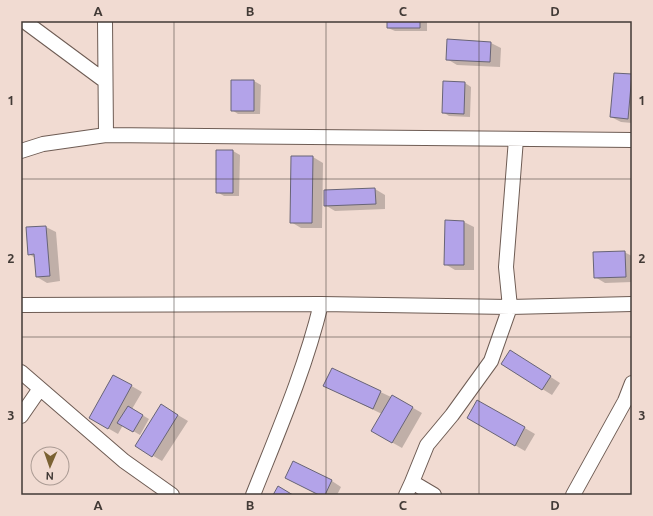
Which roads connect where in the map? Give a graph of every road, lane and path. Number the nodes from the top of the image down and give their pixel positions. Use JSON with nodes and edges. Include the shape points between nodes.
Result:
{"nodes":[{"id":1,"x":24,"y":21,"type":"edge"},
{"id":2,"x":105,"y":21,"type":"edge"},
{"id":3,"x":105,"y":81,"type":"junction"},
{"id":4,"x":106,"y":135,"type":"junction"},
{"id":5,"x":516,"y":139,"type":"junction"},
{"id":6,"x":632,"y":140,"type":"edge"},
{"id":7,"x":21,"y":151,"type":"edge"},
{"id":8,"x":321,"y":304,"type":"junction"},
{"id":9,"x":632,"y":304,"type":"edge"},
{"id":10,"x":21,"y":305,"type":"edge"},
{"id":11,"x":510,"y":307,"type":"junction"},
{"id":12,"x":21,"y":372,"type":"edge"},
{"id":13,"x":632,"y":383,"type":"edge"},
{"id":14,"x":39,"y":390,"type":"junction"},
{"id":15,"x":21,"y":416,"type":"edge"},
{"id":16,"x":412,"y":482,"type":"junction"},
{"id":17,"x":172,"y":495,"type":"edge"},
{"id":18,"x":253,"y":495,"type":"edge"},
{"id":19,"x":406,"y":495,"type":"edge"},
{"id":20,"x":434,"y":495,"type":"edge"},
{"id":21,"x":573,"y":495,"type":"edge"}],
"edges":[{"from":1,"to":3,"type":"street"},
{"from":2,"to":3,"type":"street"},
{"from":3,"to":4,"type":"street"},
{"from":4,"to":5,"type":"street"},
{"from":4,"to":7,"type":"street","via":[[43,144]]},
{"from":5,"to":6,"type":"street"},
{"from":5,"to":11,"type":"street","via":[[506,267]]},
{"from":8,"to":10,"type":"street"},
{"from":8,"to":11,"type":"street"},
{"from":8,"to":18,"type":"street","via":[[311,346]]},
{"from":9,"to":11,"type":"street"},
{"from":11,"to":16,"type":"street","via":[[490,361],[427,445]]},
{"from":12,"to":14,"type":"street"},
{"from":13,"to":21,"type":"street"},
{"from":14,"to":15,"type":"street"},
{"from":14,"to":17,"type":"street","via":[[124,461]]},
{"from":16,"to":19,"type":"street"},
{"from":16,"to":20,"type":"street"}]}
